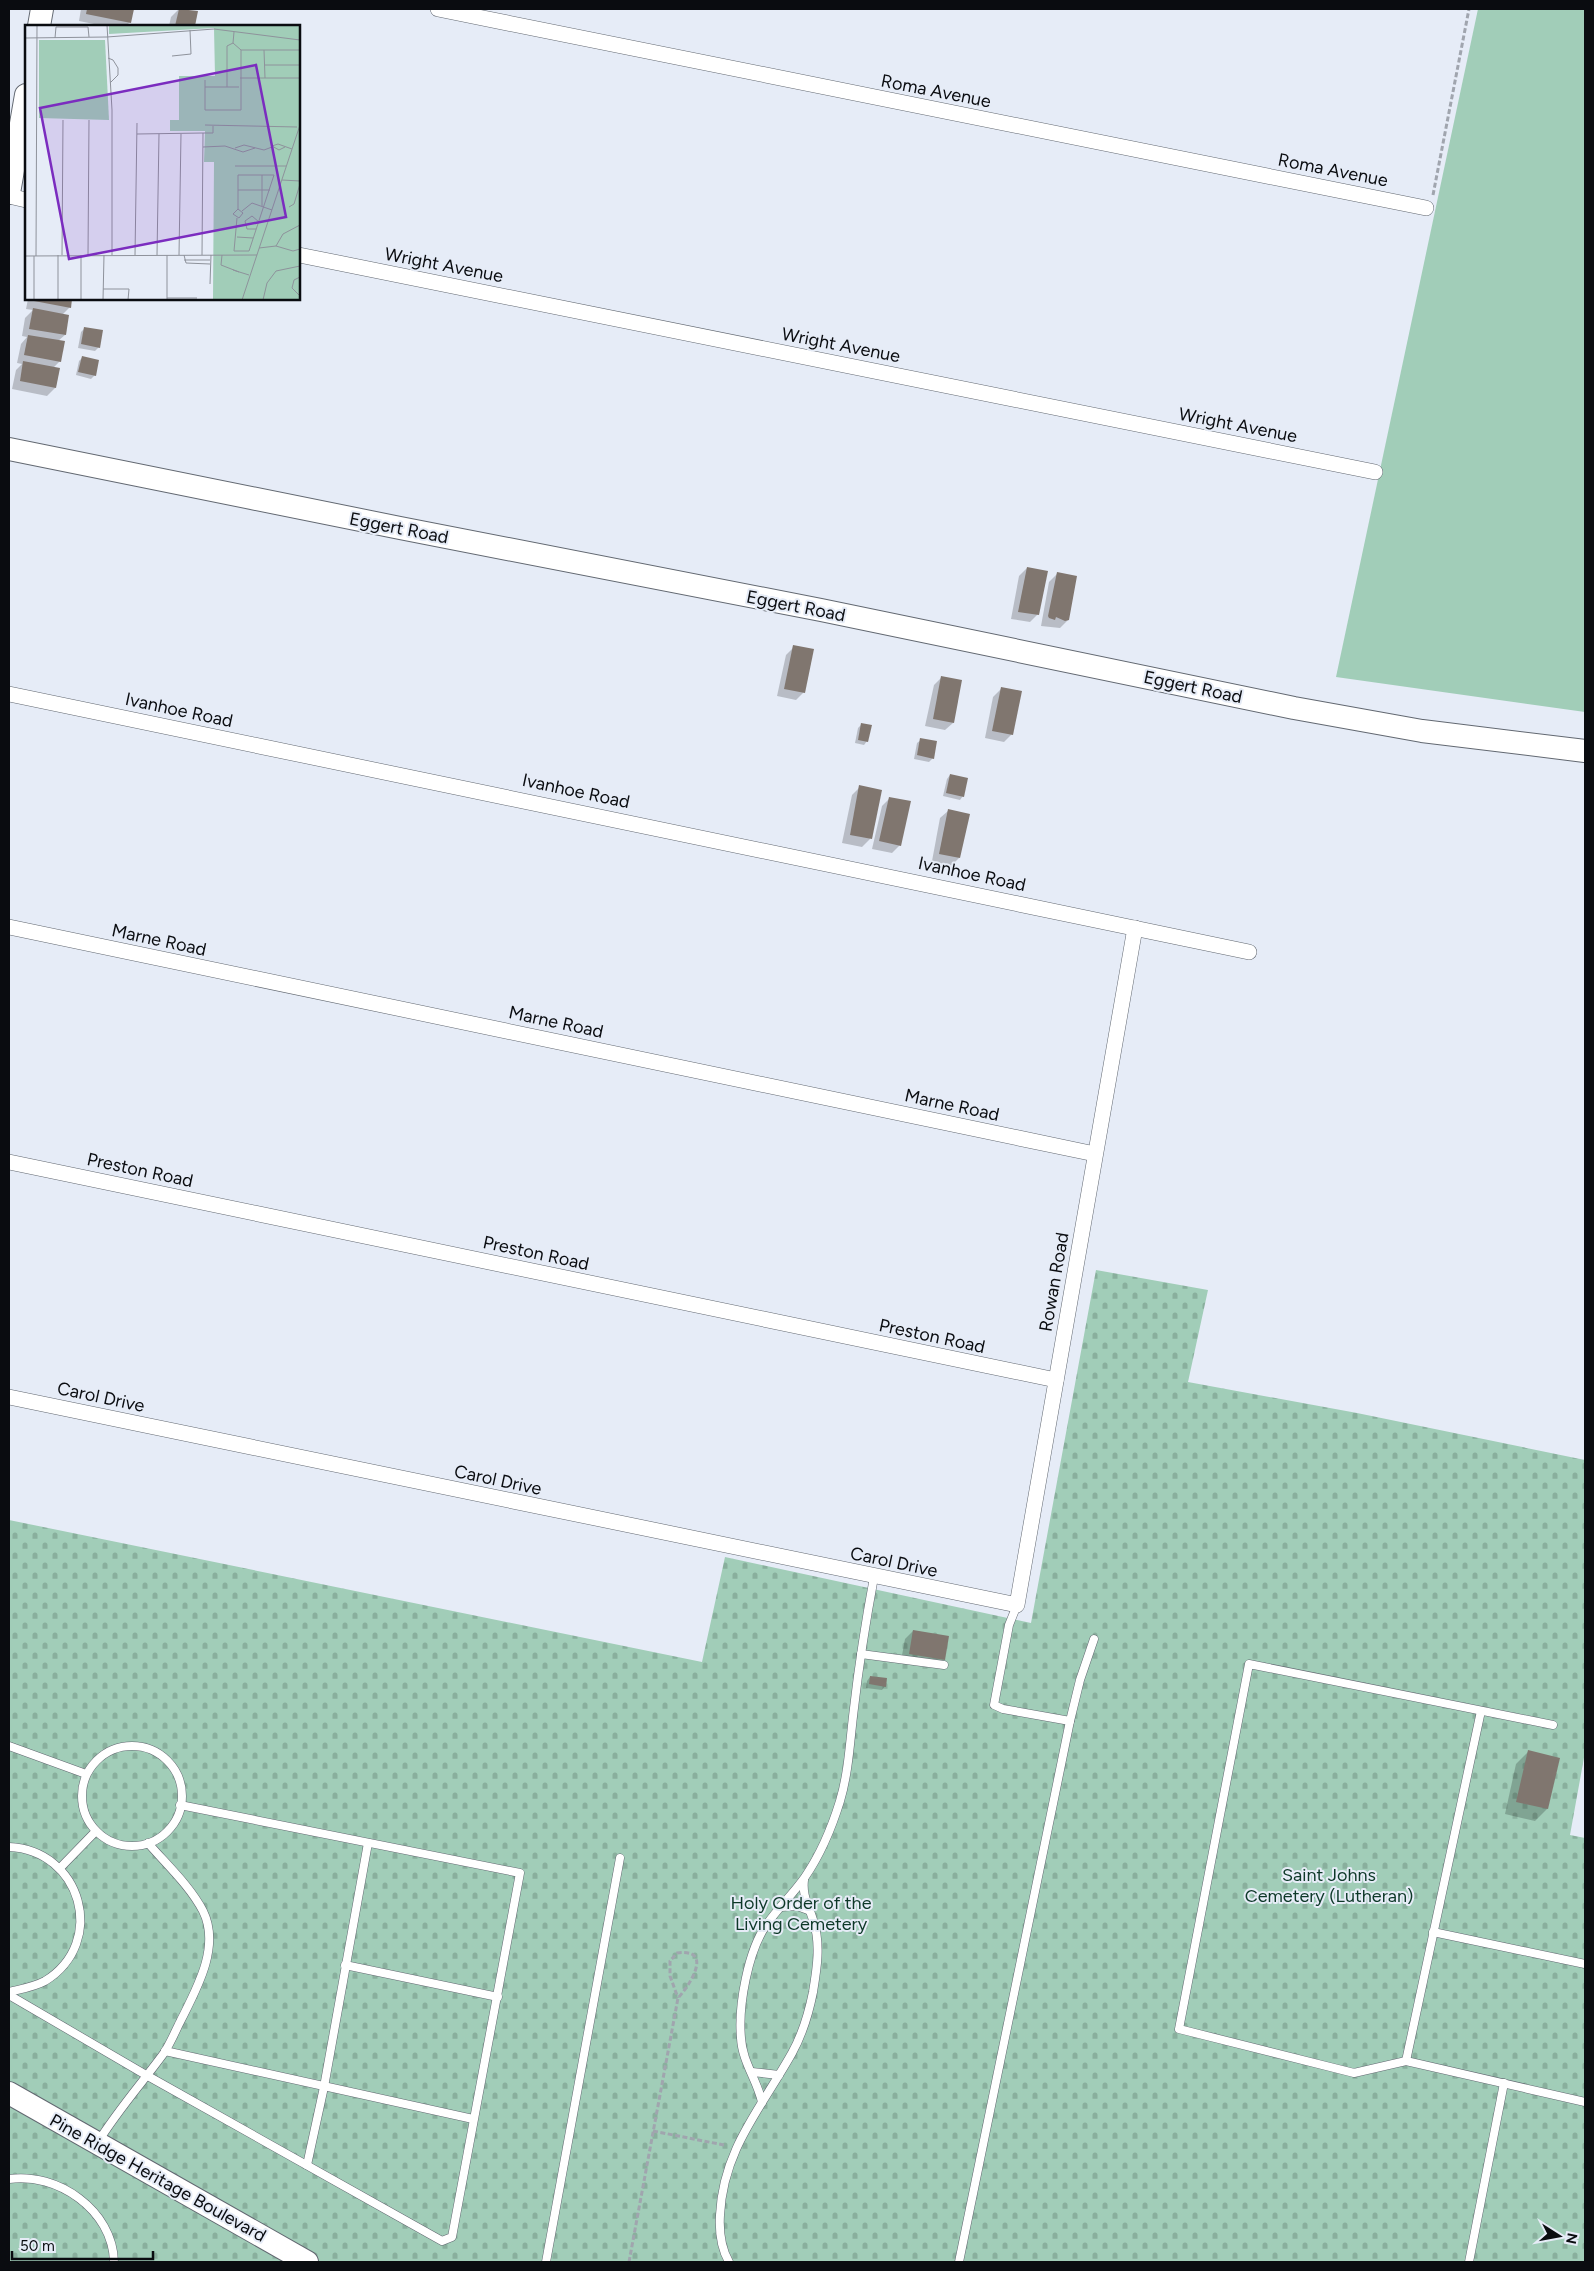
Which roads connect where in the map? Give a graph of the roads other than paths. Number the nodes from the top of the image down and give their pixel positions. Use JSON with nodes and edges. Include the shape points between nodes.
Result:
{"nodes":[{"id":1,"x":42,"y":9,"type":"edge"},
{"id":2,"x":438,"y":9,"type":"edge"},
{"id":3,"x":39,"y":25,"type":"edge"},
{"id":4,"x":25,"y":98,"type":"edge"},
{"id":5,"x":15,"y":126,"type":"edge"},
{"id":6,"x":9,"y":194,"type":"edge"},
{"id":7,"x":25,"y":200,"type":"edge"},
{"id":8,"x":1426,"y":208,"type":"road end"},
{"id":9,"x":300,"y":255,"type":"edge"},
{"id":10,"x":9,"y":449,"type":"edge"},
{"id":11,"x":1375,"y":472,"type":"dead end"},
{"id":12,"x":9,"y":694,"type":"edge"},
{"id":13,"x":1585,"y":751,"type":"edge"},
{"id":14,"x":9,"y":927,"type":"edge"},
{"id":15,"x":1134,"y":928,"type":"junction"},
{"id":16,"x":1249,"y":952,"type":"dead end"},
{"id":17,"x":1095,"y":1154,"type":"junction"},
{"id":18,"x":9,"y":1162,"type":"edge"},
{"id":19,"x":1056,"y":1380,"type":"junction"},
{"id":20,"x":9,"y":1397,"type":"edge"},
{"id":21,"x":874,"y":1577,"type":"junction"},
{"id":22,"x":1017,"y":1605,"type":"junction"},
{"id":23,"x":1094,"y":1640,"type":"dead end"},
{"id":24,"x":861,"y":1654,"type":"junction"},
{"id":25,"x":944,"y":1665,"type":"dead end"},
{"id":26,"x":1481,"y":1711,"type":"junction"},
{"id":27,"x":1070,"y":1721,"type":"junction"},
{"id":28,"x":1553,"y":1725,"type":"dead end"},
{"id":29,"x":9,"y":1746,"type":"edge"},
{"id":30,"x":86,"y":1774,"type":"junction"},
{"id":31,"x":180,"y":1805,"type":"junction"},
{"id":32,"x":96,"y":1831,"type":"junction"},
{"id":33,"x":148,"y":1843,"type":"junction"},
{"id":34,"x":368,"y":1843,"type":"junction"},
{"id":35,"x":9,"y":1847,"type":"edge"},
{"id":36,"x":620,"y":1858,"type":"dead end"},
{"id":37,"x":60,"y":1868,"type":"junction"},
{"id":38,"x":804,"y":1878,"type":"junction"},
{"id":39,"x":781,"y":1907,"type":"junction"},
{"id":40,"x":808,"y":1910,"type":"junction"},
{"id":41,"x":1433,"y":1932,"type":"junction"},
{"id":42,"x":345,"y":1964,"type":"junction"},
{"id":43,"x":1585,"y":1964,"type":"edge"},
{"id":44,"x":9,"y":1993,"type":"edge"},
{"id":45,"x":498,"y":1997,"type":"junction"},
{"id":46,"x":165,"y":2051,"type":"junction"},
{"id":47,"x":1406,"y":2061,"type":"junction"},
{"id":48,"x":752,"y":2072,"type":"junction"},
{"id":49,"x":146,"y":2075,"type":"junction"},
{"id":50,"x":779,"y":2075,"type":"junction"},
{"id":51,"x":1504,"y":2083,"type":"junction"},
{"id":52,"x":324,"y":2087,"type":"junction"},
{"id":53,"x":9,"y":2093,"type":"edge"},
{"id":54,"x":762,"y":2102,"type":"junction"},
{"id":55,"x":1585,"y":2102,"type":"edge"},
{"id":56,"x":473,"y":2119,"type":"junction"},
{"id":57,"x":97,"y":2143,"type":"junction"},
{"id":58,"x":307,"y":2165,"type":"junction"},
{"id":59,"x":9,"y":2179,"type":"edge"},
{"id":60,"x":114,"y":2262,"type":"edge"},
{"id":61,"x":307,"y":2262,"type":"edge"},
{"id":62,"x":546,"y":2262,"type":"edge"},
{"id":63,"x":730,"y":2262,"type":"edge"},
{"id":64,"x":959,"y":2262,"type":"edge"},
{"id":65,"x":1468,"y":2262,"type":"edge"}],
"edges":[{"from":1,"to":3,"type":"street"},
{"from":2,"to":8,"type":"street","name":"Roma Avenue"},
{"from":4,"to":5,"type":"street"},
{"from":5,"to":6,"type":"street"},
{"from":6,"to":7,"type":"street"},
{"from":9,"to":11,"type":"street","name":"Wright Avenue"},
{"from":10,"to":13,"type":"street","name":"Eggert Road","via":[[1294,708],[1422,731]]},
{"from":12,"to":15,"type":"street","name":"Ivanhoe Road"},
{"from":14,"to":17,"type":"street","name":"Marne Road"},
{"from":15,"to":16,"type":"street","name":"Ivanhoe Road"},
{"from":15,"to":17,"type":"street","name":"Rowan Road"},
{"from":17,"to":19,"type":"street","name":"Rowan Road"},
{"from":18,"to":19,"type":"street","name":"Preston Road"},
{"from":19,"to":22,"type":"street","name":"Rowan Road"},
{"from":20,"to":21,"type":"street","name":"Carol Drive"},
{"from":21,"to":22,"type":"street","name":"Carol Drive"},
{"from":21,"to":24,"type":"lane"},
{"from":22,"to":27,"type":"lane","via":[[1009,1625],[994,1705]]},
{"from":23,"to":27,"type":"lane"},
{"from":24,"to":25,"type":"lane"},
{"from":24,"to":38,"type":"lane","via":[[840,1801]]},
{"from":26,"to":28,"type":"lane"},
{"from":26,"to":41,"type":"lane"},
{"from":26,"to":47,"type":"lane","via":[[1250,1664],[1179,2029],[1354,2073]]},
{"from":27,"to":64,"type":"lane"},
{"from":29,"to":30,"type":"lane"},
{"from":30,"to":31,"type":"lane","via":[[99,1758],[117,1748],[137,1746],[156,1752],[172,1766],[178,1778]]},
{"from":30,"to":32,"type":"lane","via":[[82,1794],[85,1814]]},
{"from":31,"to":33,"type":"lane","via":[[170,1828]]},
{"from":31,"to":34,"type":"lane"},
{"from":32,"to":33,"type":"lane","via":[[115,1843],[138,1846]]},
{"from":32,"to":37,"type":"lane"},
{"from":33,"to":46,"type":"lane","via":[[204,1912],[209,1934],[202,1977]]},
{"from":34,"to":42,"type":"lane"},
{"from":34,"to":45,"type":"lane","via":[[520,1873]]},
{"from":35,"to":37,"type":"lane","via":[[42,1855]]},
{"from":36,"to":62,"type":"lane"},
{"from":37,"to":44,"type":"lane","via":[[78,1900],[78,1937],[71,1955],[45,1981]]},
{"from":38,"to":39,"type":"lane"},
{"from":38,"to":40,"type":"lane","via":[[803,1893]]},
{"from":39,"to":40,"type":"lane","via":[[797,1906]]},
{"from":39,"to":48,"type":"lane","via":[[766,1924],[758,1940],[746,1984],[740,2038]]},
{"from":40,"to":50,"type":"lane","via":[[818,1945],[813,1992],[802,2029]]},
{"from":41,"to":43,"type":"lane"},
{"from":41,"to":47,"type":"lane"},
{"from":42,"to":45,"type":"lane"},
{"from":42,"to":52,"type":"lane"},
{"from":44,"to":49,"type":"lane"},
{"from":45,"to":56,"type":"lane"},
{"from":46,"to":49,"type":"lane"},
{"from":46,"to":52,"type":"lane"},
{"from":47,"to":51,"type":"lane"},
{"from":48,"to":50,"type":"lane"},
{"from":48,"to":54,"type":"lane"},
{"from":49,"to":57,"type":"lane"},
{"from":49,"to":58,"type":"lane"},
{"from":50,"to":54,"type":"lane"},
{"from":51,"to":55,"type":"lane"},
{"from":51,"to":65,"type":"lane"},
{"from":52,"to":56,"type":"lane"},
{"from":52,"to":58,"type":"lane"},
{"from":53,"to":57,"type":"street","name":"Pine Ridge Heritage Boulevard"},
{"from":54,"to":63,"type":"lane","via":[[734,2151],[723,2190],[721,2242]]},
{"from":56,"to":58,"type":"lane","via":[[454,2231],[445,2241]]},
{"from":57,"to":61,"type":"street","name":"Pine Ridge Heritage Boulevard"},
{"from":59,"to":60,"type":"lane","via":[[40,2180],[62,2187],[81,2199],[108,2236]]}]}
